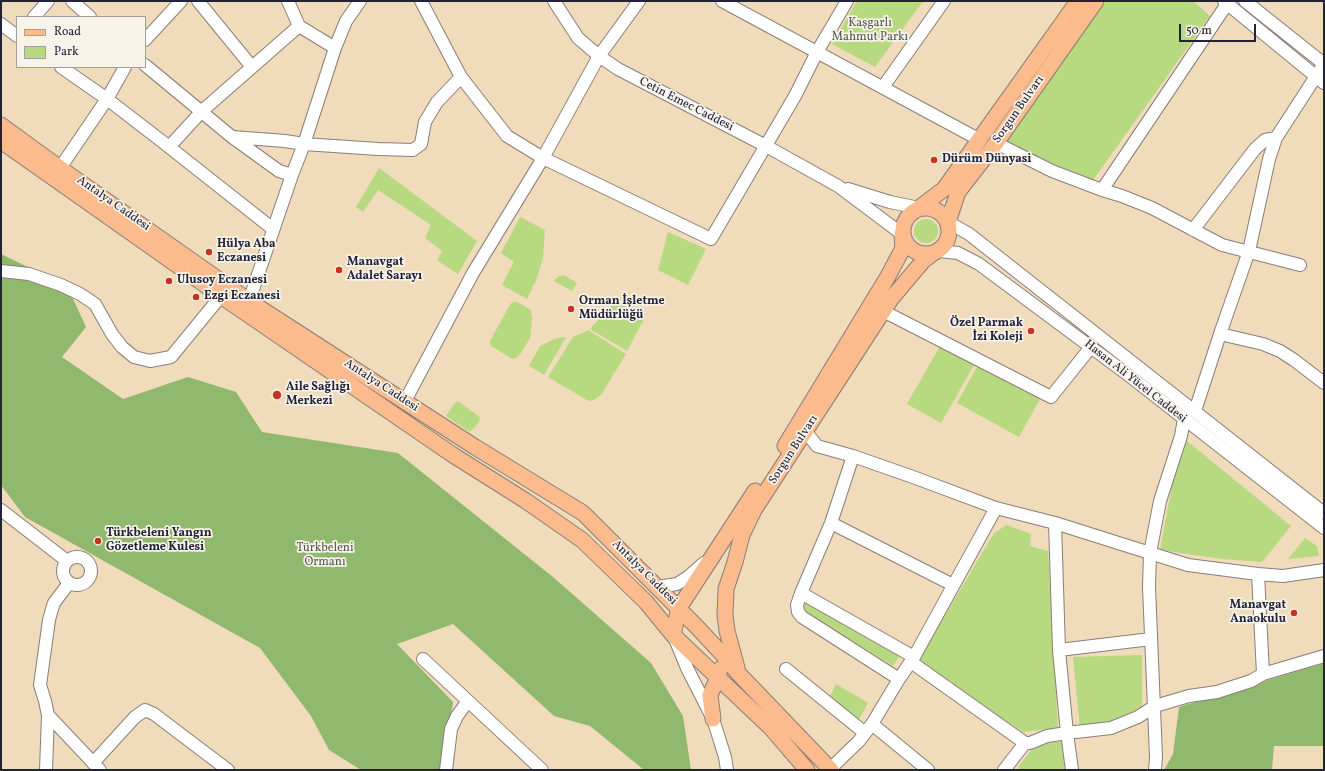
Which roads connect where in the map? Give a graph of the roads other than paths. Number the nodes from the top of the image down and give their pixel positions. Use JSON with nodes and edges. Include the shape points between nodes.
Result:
{"nodes":[{"id":1,"x":48,"y":1,"type":"edge"},
{"id":2,"x":72,"y":1,"type":"edge"},
{"id":3,"x":181,"y":1,"type":"edge"},
{"id":4,"x":198,"y":1,"type":"edge"},
{"id":5,"x":288,"y":1,"type":"edge"},
{"id":6,"x":360,"y":1,"type":"edge"},
{"id":7,"x":421,"y":1,"type":"edge"},
{"id":8,"x":554,"y":1,"type":"edge"},
{"id":9,"x":640,"y":1,"type":"edge"},
{"id":10,"x":722,"y":1,"type":"edge"},
{"id":11,"x":847,"y":1,"type":"edge"},
{"id":12,"x":944,"y":1,"type":"edge"},
{"id":13,"x":1078,"y":1,"type":"edge"},
{"id":14,"x":1096,"y":1,"type":"edge"},
{"id":15,"x":1245,"y":1,"type":"edge"},
{"id":16,"x":1226,"y":2,"type":"edge"},
{"id":17,"x":35,"y":16,"type":"edge"},
{"id":18,"x":89,"y":16,"type":"edge"},
{"id":19,"x":1,"y":24,"type":"edge"},
{"id":20,"x":299,"y":26,"type":"junction"},
{"id":21,"x":16,"y":35,"type":"edge"},
{"id":22,"x":146,"y":39,"type":"edge"},
{"id":23,"x":335,"y":48,"type":"junction"},
{"id":24,"x":817,"y":52,"type":"junction"},
{"id":25,"x":599,"y":56,"type":"junction"},
{"id":26,"x":1324,"y":64,"type":"edge"},
{"id":27,"x":146,"y":66,"type":"edge"},
{"id":28,"x":252,"y":67,"type":"junction"},
{"id":29,"x":62,"y":68,"type":"edge"},
{"id":30,"x":124,"y":68,"type":"edge"},
{"id":31,"x":461,"y":77,"type":"junction"},
{"id":32,"x":1320,"y":80,"type":"edge"},
{"id":33,"x":883,"y":87,"type":"junction"},
{"id":34,"x":107,"y":99,"type":"junction"},
{"id":35,"x":202,"y":111,"type":"junction"},
{"id":36,"x":1,"y":125,"type":"edge"},
{"id":37,"x":232,"y":137,"type":"junction"},
{"id":38,"x":1276,"y":138,"type":"junction"},
{"id":39,"x":980,"y":140,"type":"junction"},
{"id":40,"x":1,"y":141,"type":"edge"},
{"id":41,"x":996,"y":142,"type":"junction"},
{"id":42,"x":304,"y":144,"type":"junction"},
{"id":43,"x":766,"y":146,"type":"junction"},
{"id":44,"x":169,"y":147,"type":"junction"},
{"id":45,"x":543,"y":158,"type":"junction"},
{"id":46,"x":60,"y":168,"type":"junction"},
{"id":47,"x":292,"y":175,"type":"junction"},
{"id":48,"x":838,"y":186,"type":"junction"},
{"id":49,"x":1102,"y":190,"type":"junction"},
{"id":50,"x":919,"y":208,"type":"junction"},
{"id":51,"x":948,"y":222,"type":"junction"},
{"id":52,"x":273,"y":230,"type":"junction"},
{"id":53,"x":1193,"y":230,"type":"junction"},
{"id":54,"x":902,"y":234,"type":"junction"},
{"id":55,"x":935,"y":252,"type":"junction"},
{"id":56,"x":1249,"y":252,"type":"junction"},
{"id":57,"x":1300,"y":265,"type":"dead end"},
{"id":58,"x":1,"y":271,"type":"edge"},
{"id":59,"x":221,"y":296,"type":"junction"},
{"id":60,"x":249,"y":301,"type":"junction"},
{"id":61,"x":883,"y":311,"type":"junction"},
{"id":62,"x":1220,"y":334,"type":"junction"},
{"id":63,"x":1091,"y":347,"type":"junction"},
{"id":64,"x":1324,"y":383,"type":"edge"},
{"id":65,"x":405,"y":401,"type":"junction"},
{"id":66,"x":1195,"y":411,"type":"junction"},
{"id":67,"x":1184,"y":419,"type":"junction"},
{"id":68,"x":806,"y":432,"type":"junction"},
{"id":69,"x":854,"y":456,"type":"junction"},
{"id":70,"x":996,"y":508,"type":"junction"},
{"id":71,"x":1323,"y":509,"type":"edge"},
{"id":72,"x":1,"y":510,"type":"edge"},
{"id":73,"x":1055,"y":522,"type":"junction"},
{"id":74,"x":832,"y":523,"type":"junction"},
{"id":75,"x":1324,"y":528,"type":"edge"},
{"id":76,"x":1150,"y":553,"type":"junction"},
{"id":77,"x":713,"y":554,"type":"junction"},
{"id":78,"x":67,"y":561,"type":"junction"},
{"id":79,"x":1324,"y":563,"type":"edge"},
{"id":80,"x":1324,"y":570,"type":"edge"},
{"id":81,"x":1258,"y":574,"type":"junction"},
{"id":82,"x":69,"y":582,"type":"junction"},
{"id":83,"x":953,"y":585,"type":"junction"},
{"id":84,"x":657,"y":587,"type":"junction"},
{"id":85,"x":801,"y":593,"type":"junction"},
{"id":86,"x":679,"y":608,"type":"junction"},
{"id":87,"x":727,"y":631,"type":"junction"},
{"id":88,"x":673,"y":635,"type":"junction"},
{"id":89,"x":1151,"y":638,"type":"junction"},
{"id":90,"x":1059,"y":650,"type":"junction"},
{"id":91,"x":723,"y":655,"type":"junction"},
{"id":92,"x":1324,"y":656,"type":"edge"},
{"id":93,"x":423,"y":659,"type":"dead end"},
{"id":94,"x":912,"y":659,"type":"junction"},
{"id":95,"x":786,"y":669,"type":"dead end"},
{"id":96,"x":738,"y":673,"type":"junction"},
{"id":97,"x":1263,"y":674,"type":"junction"},
{"id":98,"x":718,"y":677,"type":"junction"},
{"id":99,"x":899,"y":679,"type":"junction"},
{"id":100,"x":468,"y":701,"type":"junction"},
{"id":101,"x":1155,"y":706,"type":"junction"},
{"id":102,"x":48,"y":715,"type":"junction"},
{"id":103,"x":713,"y":719,"type":"junction"},
{"id":104,"x":869,"y":728,"type":"junction"},
{"id":105,"x":1067,"y":733,"type":"junction"},
{"id":106,"x":1025,"y":744,"type":"junction"},
{"id":107,"x":96,"y":767,"type":"edge"},
{"id":108,"x":1010,"y":768,"type":"edge"},
{"id":109,"x":831,"y":769,"type":"edge"},
{"id":110,"x":46,"y":770,"type":"edge"},
{"id":111,"x":228,"y":770,"type":"edge"},
{"id":112,"x":446,"y":770,"type":"edge"},
{"id":113,"x":542,"y":770,"type":"edge"},
{"id":114,"x":727,"y":770,"type":"edge"},
{"id":115,"x":807,"y":770,"type":"edge"},
{"id":116,"x":928,"y":770,"type":"edge"},
{"id":117,"x":1072,"y":770,"type":"edge"},
{"id":118,"x":1155,"y":770,"type":"edge"}],
"edges":[{"from":1,"to":17,"type":"street"},
{"from":2,"to":18,"type":"street"},
{"from":3,"to":22,"type":"street"},
{"from":4,"to":28,"type":"street"},
{"from":5,"to":20,"type":"street"},
{"from":6,"to":23,"type":"street","via":[[346,21]]},
{"from":7,"to":31,"type":"street"},
{"from":8,"to":25,"type":"street","name":"Cetin Emec Caddesi","via":[[578,38]]},
{"from":9,"to":25,"type":"street"},
{"from":10,"to":24,"type":"street"},
{"from":11,"to":24,"type":"street"},
{"from":12,"to":33,"type":"street"},
{"from":13,"to":39,"type":"main road","name":"Sorgun Bulvarı"},
{"from":14,"to":41,"type":"main road","name":"Sorgun Bulvarı"},
{"from":15,"to":26,"type":"street"},
{"from":16,"to":32,"type":"street"},
{"from":16,"to":49,"type":"street"},
{"from":19,"to":21,"type":"street"},
{"from":20,"to":23,"type":"street"},
{"from":20,"to":28,"type":"street"},
{"from":23,"to":42,"type":"street"},
{"from":24,"to":33,"type":"street"},
{"from":24,"to":43,"type":"street"},
{"from":25,"to":43,"type":"street","name":"Cetin Emec Caddesi","via":[[642,82]]},
{"from":25,"to":45,"type":"street"},
{"from":26,"to":32,"type":"street"},
{"from":27,"to":35,"type":"street"},
{"from":28,"to":35,"type":"street"},
{"from":29,"to":34,"type":"street"},
{"from":30,"to":34,"type":"street"},
{"from":31,"to":42,"type":"street","via":[[437,102],[425,122],[421,144],[413,150]]},
{"from":31,"to":45,"type":"street","via":[[507,136]]},
{"from":32,"to":38,"type":"street"},
{"from":33,"to":39,"type":"street"},
{"from":34,"to":44,"type":"street"},
{"from":34,"to":46,"type":"street"},
{"from":35,"to":37,"type":"street"},
{"from":35,"to":44,"type":"street"},
{"from":36,"to":46,"type":"main road","name":"Antalya Caddesi"},
{"from":37,"to":42,"type":"street"},
{"from":37,"to":47,"type":"street","via":[[280,171]]},
{"from":38,"to":53,"type":"street","via":[[1266,140],[1255,148]]},
{"from":38,"to":56,"type":"street"},
{"from":39,"to":50,"type":"main road","name":"Sorgun Bulvarı","via":[[944,189]]},
{"from":40,"to":59,"type":"main road","name":"Antalya Caddesi"},
{"from":41,"to":49,"type":"street","via":[[1052,171]]},
{"from":41,"to":51,"type":"main road","name":"Sorgun Bulvarı","via":[[958,192]]},
{"from":42,"to":47,"type":"street"},
{"from":43,"to":45,"type":"street","via":[[711,239]]},
{"from":43,"to":48,"type":"street","name":"Cetin Emec Caddesi"},
{"from":44,"to":52,"type":"street"},
{"from":45,"to":65,"type":"street","via":[[473,273]]},
{"from":46,"to":60,"type":"main road","name":"Antalya Caddesi"},
{"from":47,"to":52,"type":"street"},
{"from":48,"to":50,"type":"street"},
{"from":48,"to":54,"type":"street"},
{"from":49,"to":53,"type":"street","via":[[1152,208]]},
{"from":50,"to":51,"type":"main road","via":[[933,208]]},
{"from":50,"to":54,"type":"main road","via":[[906,218]]},
{"from":51,"to":55,"type":"main road","via":[[950,230],[945,245]]},
{"from":51,"to":66,"type":"street","name":"Hasan Ali Yücel Caddesi","via":[[975,238]]},
{"from":52,"to":60,"type":"street"},
{"from":53,"to":56,"type":"street","via":[[1222,245]]},
{"from":54,"to":55,"type":"main road","via":[[909,248],[916,252],[924,255]]},
{"from":54,"to":77,"type":"main road","name":"Sorgun Bulvarı","via":[[903,248],[886,278],[793,432]]},
{"from":55,"to":61,"type":"main road","name":"Sorgun Bulvarı","via":[[923,260]]},
{"from":55,"to":63,"type":"street","name":"Hasan Ali Yücel Caddesi","via":[[958,253],[979,264]]},
{"from":56,"to":57,"type":"street"},
{"from":56,"to":62,"type":"street"},
{"from":58,"to":59,"type":"street","via":[[29,274],[80,294],[95,304],[122,347],[134,357],[150,361],[171,357]]},
{"from":59,"to":88,"type":"main road","name":"Antalya Caddesi","via":[[582,540],[646,602]]},
{"from":60,"to":65,"type":"main road","name":"Antalya Caddesi"},
{"from":61,"to":63,"type":"street","via":[[1051,397]]},
{"from":61,"to":68,"type":"main road","name":"Sorgun Bulvarı"},
{"from":62,"to":64,"type":"street","via":[[1263,344],[1280,351]]},
{"from":62,"to":66,"type":"street"},
{"from":63,"to":67,"type":"street","name":"Hasan Ali Yücel Caddesi"},
{"from":65,"to":84,"type":"main road","name":"Antalya Caddesi","via":[[584,513]]},
{"from":66,"to":71,"type":"street","name":"Hasan Ali Yücel Caddesi"},
{"from":67,"to":75,"type":"street","name":"Hasan Ali Yücel Caddesi"},
{"from":67,"to":76,"type":"street","via":[[1160,501]]},
{"from":68,"to":69,"type":"street","via":[[817,446]]},
{"from":68,"to":87,"type":"main road","name":"Sorgun Bulvarı","via":[[754,510],[742,535],[726,589],[724,615]]},
{"from":69,"to":70,"type":"street"},
{"from":69,"to":74,"type":"street"},
{"from":70,"to":73,"type":"street"},
{"from":70,"to":83,"type":"street"},
{"from":72,"to":78,"type":"street"},
{"from":73,"to":76,"type":"street"},
{"from":73,"to":90,"type":"street"},
{"from":74,"to":83,"type":"street"},
{"from":74,"to":85,"type":"street"},
{"from":76,"to":81,"type":"street","via":[[1188,565]]},
{"from":76,"to":89,"type":"street"},
{"from":77,"to":84,"type":"street","name":"Sorgun Bulvarı","via":[[688,578],[677,584]]},
{"from":77,"to":86,"type":"main road","name":"Sorgun Bulvarı"},
{"from":78,"to":82,"type":"street","via":[[63,575]]},
{"from":78,"to":82,"type":"street","via":[[81,558],[90,568],[89,578],[82,584]]},
{"from":79,"to":81,"type":"street"},
{"from":80,"to":81,"type":"street","via":[[1283,576]]},
{"from":81,"to":97,"type":"street"},
{"from":82,"to":102,"type":"street","via":[[54,603],[49,620],[40,685]]},
{"from":83,"to":94,"type":"street"},
{"from":84,"to":86,"type":"main road","name":"Antalya Caddesi"},
{"from":85,"to":94,"type":"street"},
{"from":85,"to":99,"type":"street","via":[[797,605],[802,617]]},
{"from":86,"to":88,"type":"main road","name":"Sorgun Bulvarı"},
{"from":86,"to":91,"type":"main road","name":"Antalya Caddesi"},
{"from":87,"to":91,"type":"main road"},
{"from":87,"to":96,"type":"main road","name":"Sorgun Bulvarı"},
{"from":88,"to":98,"type":"main road","name":"Antalya Caddesi"},
{"from":88,"to":103,"type":"street"},
{"from":89,"to":90,"type":"street"},
{"from":89,"to":101,"type":"street"},
{"from":90,"to":105,"type":"street"},
{"from":91,"to":96,"type":"main road","name":"Antalya Caddesi"},
{"from":91,"to":98,"type":"main road"},
{"from":92,"to":97,"type":"street"},
{"from":93,"to":100,"type":"street"},
{"from":94,"to":99,"type":"street"},
{"from":94,"to":106,"type":"street"},
{"from":95,"to":104,"type":"street"},
{"from":96,"to":109,"type":"main road","name":"Antalya Caddesi"},
{"from":97,"to":101,"type":"street","via":[[1251,681],[1217,692],[1189,696]]},
{"from":98,"to":103,"type":"main road","via":[[710,695]]},
{"from":98,"to":115,"type":"main road","name":"Antalya Caddesi","via":[[770,728]]},
{"from":99,"to":104,"type":"street"},
{"from":100,"to":112,"type":"street","via":[[451,729]]},
{"from":100,"to":113,"type":"street"},
{"from":101,"to":105,"type":"street","via":[[1138,717],[1111,728]]},
{"from":101,"to":118,"type":"street"},
{"from":102,"to":107,"type":"street"},
{"from":102,"to":110,"type":"street"},
{"from":103,"to":114,"type":"street"},
{"from":104,"to":109,"type":"street"},
{"from":104,"to":116,"type":"street"},
{"from":105,"to":106,"type":"street","via":[[1047,736]]},
{"from":105,"to":117,"type":"street"},
{"from":106,"to":108,"type":"street"},
{"from":107,"to":111,"type":"street","via":[[135,717],[145,710],[154,714]]}]}
